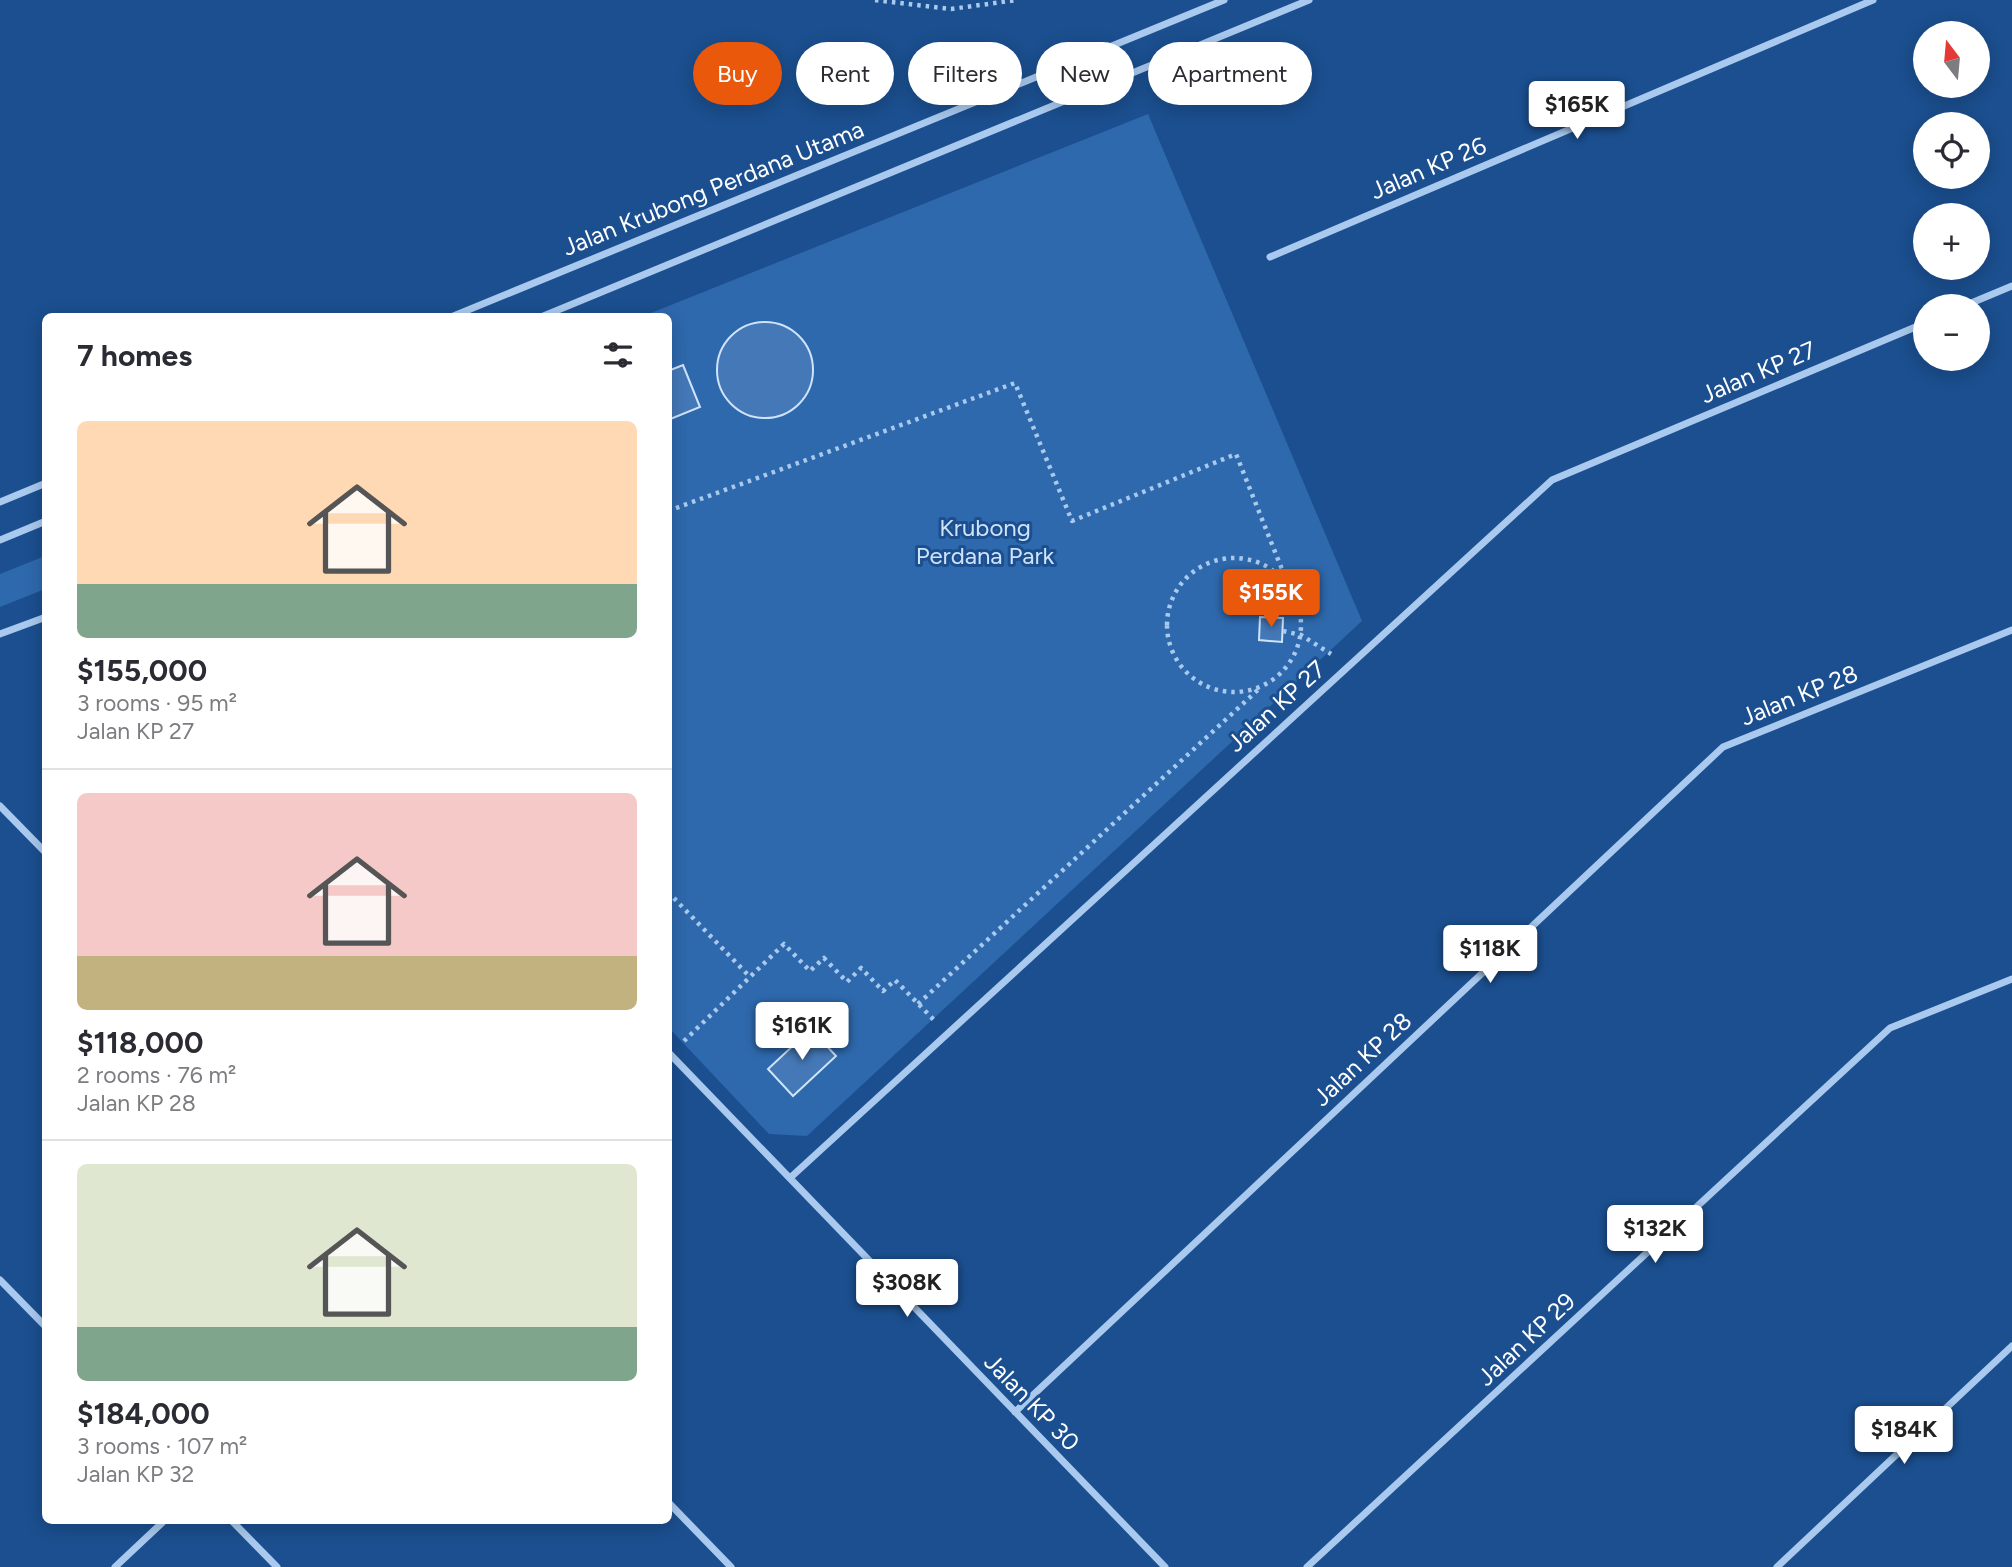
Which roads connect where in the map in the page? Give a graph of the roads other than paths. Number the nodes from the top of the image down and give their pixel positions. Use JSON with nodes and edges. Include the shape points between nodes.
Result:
{"nodes":[{"id":1,"x":1224,"y":0,"type":"edge"},
{"id":2,"x":1308,"y":0,"type":"edge"},
{"id":3,"x":1873,"y":0,"type":"edge"},
{"id":4,"x":1270,"y":257,"type":"dead end"},
{"id":5,"x":2012,"y":286,"type":"edge"},
{"id":6,"x":1990,"y":295,"type":"edge"},
{"id":7,"x":461,"y":313,"type":"edge"},
{"id":8,"x":551,"y":313,"type":"edge"},
{"id":9,"x":1913,"y":328,"type":"edge"},
{"id":10,"x":42,"y":485,"type":"edge"},
{"id":11,"x":0,"y":502,"type":"edge"},
{"id":12,"x":42,"y":523,"type":"edge"},
{"id":13,"x":0,"y":540,"type":"edge"},
{"id":14,"x":42,"y":619,"type":"edge"},
{"id":15,"x":2012,"y":630,"type":"edge"},
{"id":16,"x":0,"y":635,"type":"edge"},
{"id":17,"x":0,"y":806,"type":"edge"},
{"id":18,"x":42,"y":849,"type":"edge"},
{"id":19,"x":2012,"y":979,"type":"edge"},
{"id":20,"x":672,"y":1056,"type":"edge"},
{"id":21,"x":790,"y":1178,"type":"junction"},
{"id":22,"x":0,"y":1280,"type":"edge"},
{"id":23,"x":42,"y":1323,"type":"edge"},
{"id":24,"x":2012,"y":1346,"type":"edge"},
{"id":25,"x":1015,"y":1412,"type":"junction"},
{"id":26,"x":672,"y":1506,"type":"edge"},
{"id":27,"x":161,"y":1524,"type":"edge"},
{"id":28,"x":235,"y":1524,"type":"edge"},
{"id":29,"x":116,"y":1567,"type":"edge"},
{"id":30,"x":277,"y":1567,"type":"edge"},
{"id":31,"x":731,"y":1567,"type":"edge"},
{"id":32,"x":1165,"y":1567,"type":"edge"},
{"id":33,"x":1307,"y":1567,"type":"edge"},
{"id":34,"x":1777,"y":1567,"type":"edge"}],
"edges":[{"from":1,"to":7,"type":"street","name":"Jalan Krubong Perdana Utama"},
{"from":2,"to":8,"type":"street"},
{"from":3,"to":4,"type":"street","name":"Jalan KP 26"},
{"from":5,"to":6,"type":"street"},
{"from":9,"to":21,"type":"street","name":"Jalan KP 27","via":[[1552,480]]},
{"from":10,"to":11,"type":"street"},
{"from":12,"to":13,"type":"street"},
{"from":14,"to":16,"type":"street"},
{"from":15,"to":25,"type":"street","name":"Jalan KP 28","via":[[1723,747]]},
{"from":17,"to":18,"type":"street"},
{"from":19,"to":33,"type":"street","name":"Jalan KP 29","via":[[1890,1028]]},
{"from":20,"to":21,"type":"street","name":"Jalan KP 30"},
{"from":21,"to":25,"type":"street","name":"Jalan KP 30"},
{"from":22,"to":23,"type":"street"},
{"from":24,"to":34,"type":"street"},
{"from":25,"to":32,"type":"street","name":"Jalan KP 30"},
{"from":26,"to":31,"type":"street"},
{"from":27,"to":29,"type":"street"},
{"from":28,"to":30,"type":"street"}]}
